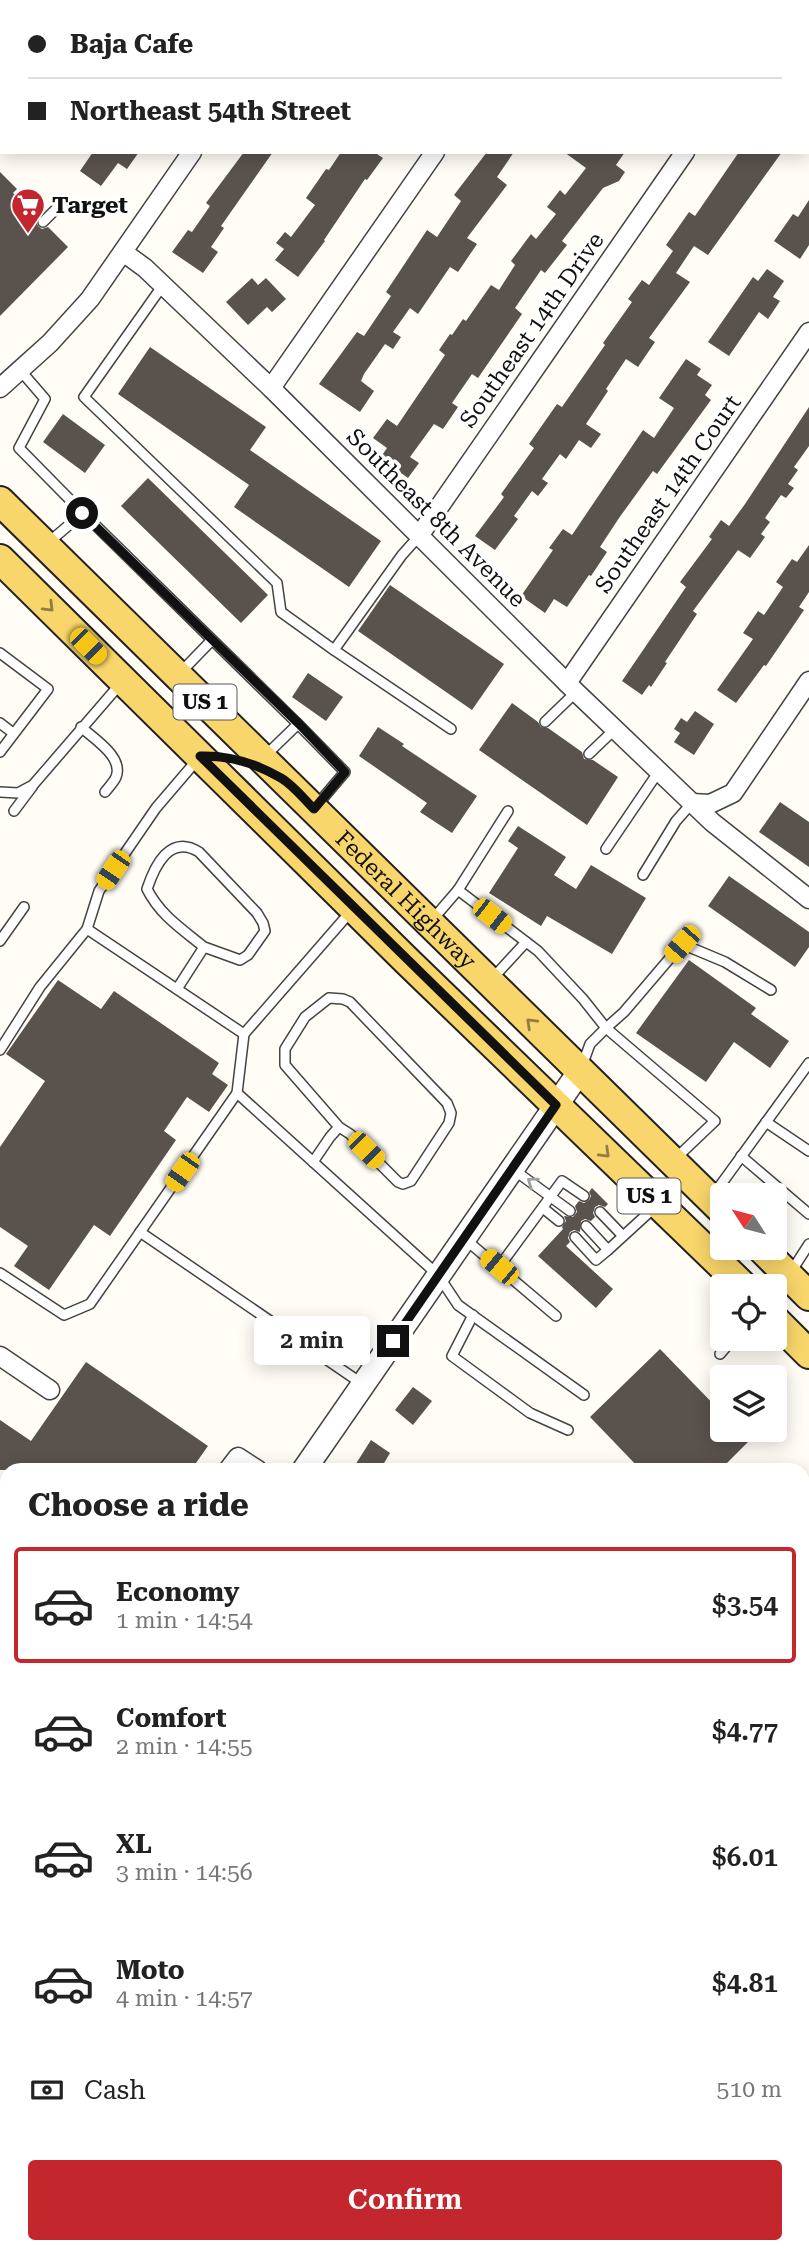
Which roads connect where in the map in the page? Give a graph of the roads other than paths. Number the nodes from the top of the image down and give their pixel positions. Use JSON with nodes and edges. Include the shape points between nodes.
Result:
{"nodes":[{"id":1,"x":191,"y":154,"type":"edge"},
{"id":2,"x":434,"y":154,"type":"edge"},
{"id":3,"x":684,"y":154,"type":"edge"},
{"id":4,"x":62,"y":203,"type":"dead end"},
{"id":5,"x":43,"y":222,"type":"dead end"},
{"id":6,"x":123,"y":252,"type":"junction"},
{"id":7,"x":163,"y":285,"type":"junction"},
{"id":8,"x":809,"y":332,"type":"edge"},
{"id":9,"x":20,"y":370,"type":"junction"},
{"id":10,"x":0,"y":388,"type":"edge"},
{"id":11,"x":271,"y":388,"type":"junction"},
{"id":12,"x":0,"y":501,"type":"edge"},
{"id":13,"x":82,"y":513,"type":"junction"},
{"id":14,"x":419,"y":536,"type":"junction"},
{"id":15,"x":46,"y":545,"type":"junction"},
{"id":16,"x":0,"y":560,"type":"edge"},
{"id":17,"x":212,"y":640,"type":"junction"},
{"id":18,"x":334,"y":649,"type":"junction"},
{"id":19,"x":0,"y":653,"type":"edge"},
{"id":20,"x":178,"y":675,"type":"junction"},
{"id":21,"x":123,"y":680,"type":"junction"},
{"id":22,"x":809,"y":681,"type":"edge"},
{"id":23,"x":572,"y":688,"type":"junction"},
{"id":24,"x":545,"y":722,"type":"dead end"},
{"id":25,"x":0,"y":723,"type":"edge"},
{"id":26,"x":299,"y":724,"type":"junction"},
{"id":27,"x":81,"y":727,"type":"junction"},
{"id":28,"x":451,"y":729,"type":"dead end"},
{"id":29,"x":615,"y":729,"type":"junction"},
{"id":30,"x":13,"y":733,"type":"junction"},
{"id":31,"x":0,"y":752,"type":"edge"},
{"id":32,"x":589,"y":754,"type":"dead end"},
{"id":33,"x":200,"y":756,"type":"junction"},
{"id":34,"x":262,"y":758,"type":"junction"},
{"id":35,"x":659,"y":771,"type":"junction"},
{"id":36,"x":283,"y":779,"type":"junction"},
{"id":37,"x":33,"y":785,"type":"junction"},
{"id":38,"x":0,"y":792,"type":"edge"},
{"id":39,"x":105,"y":792,"type":"dead end"},
{"id":40,"x":692,"y":803,"type":"junction"},
{"id":41,"x":314,"y":809,"type":"junction"},
{"id":42,"x":14,"y":811,"type":"dead end"},
{"id":43,"x":509,"y":811,"type":"dead end"},
{"id":44,"x":606,"y":849,"type":"dead end"},
{"id":45,"x":643,"y":874,"type":"dead end"},
{"id":46,"x":458,"y":890,"type":"junction"},
{"id":47,"x":809,"y":899,"type":"edge"},
{"id":48,"x":24,"y":907,"type":"dead end"},
{"id":49,"x":354,"y":908,"type":"junction"},
{"id":50,"x":430,"y":923,"type":"junction"},
{"id":51,"x":87,"y":929,"type":"junction"},
{"id":52,"x":0,"y":941,"type":"edge"},
{"id":53,"x":526,"y":942,"type":"junction"},
{"id":54,"x":204,"y":947,"type":"junction"},
{"id":55,"x":489,"y":982,"type":"junction"},
{"id":56,"x":177,"y":989,"type":"junction"},
{"id":57,"x":771,"y":990,"type":"dead end"},
{"id":58,"x":606,"y":1028,"type":"junction"},
{"id":59,"x":244,"y":1034,"type":"junction"},
{"id":60,"x":0,"y":1050,"type":"edge"},
{"id":61,"x":809,"y":1063,"type":"edge"},
{"id":62,"x":580,"y":1071,"type":"junction"},
{"id":63,"x":237,"y":1093,"type":"junction"},
{"id":64,"x":556,"y":1105,"type":"junction"},
{"id":65,"x":766,"y":1122,"type":"junction"},
{"id":66,"x":339,"y":1128,"type":"junction"},
{"id":67,"x":809,"y":1152,"type":"edge"},
{"id":68,"x":741,"y":1156,"type":"junction"},
{"id":69,"x":313,"y":1162,"type":"junction"},
{"id":70,"x":673,"y":1162,"type":"junction"},
{"id":71,"x":512,"y":1168,"type":"junction"},
{"id":72,"x":728,"y":1183,"type":"edge"},
{"id":73,"x":551,"y":1196,"type":"junction"},
{"id":74,"x":584,"y":1196,"type":"dead end"},
{"id":75,"x":710,"y":1197,"type":"edge"},
{"id":76,"x":658,"y":1204,"type":"junction"},
{"id":77,"x":543,"y":1208,"type":"junction"},
{"id":78,"x":570,"y":1211,"type":"dead end"},
{"id":79,"x":600,"y":1212,"type":"dead end"},
{"id":80,"x":809,"y":1214,"type":"edge"},
{"id":81,"x":559,"y":1221,"type":"dead end"},
{"id":82,"x":586,"y":1226,"type":"dead end"},
{"id":83,"x":140,"y":1232,"type":"junction"},
{"id":84,"x":623,"y":1236,"type":"junction"},
{"id":85,"x":575,"y":1237,"type":"dead end"},
{"id":86,"x":464,"y":1238,"type":"junction"},
{"id":87,"x":809,"y":1244,"type":"edge"},
{"id":88,"x":608,"y":1250,"type":"junction"},
{"id":89,"x":773,"y":1260,"type":"edge"},
{"id":90,"x":499,"y":1267,"type":"junction"},
{"id":91,"x":0,"y":1273,"type":"edge"},
{"id":92,"x":731,"y":1274,"type":"edge"},
{"id":93,"x":438,"y":1275,"type":"junction"},
{"id":94,"x":789,"y":1276,"type":"junction"},
{"id":95,"x":809,"y":1296,"type":"edge"},
{"id":96,"x":473,"y":1315,"type":"junction"},
{"id":97,"x":556,"y":1316,"type":"dead end"},
{"id":98,"x":723,"y":1351,"type":"edge"},
{"id":99,"x":720,"y":1354,"type":"dead end"},
{"id":100,"x":0,"y":1356,"type":"edge"},
{"id":101,"x":363,"y":1384,"type":"junction"},
{"id":102,"x":50,"y":1390,"type":"dead end"},
{"id":103,"x":584,"y":1395,"type":"dead end"},
{"id":104,"x":568,"y":1430,"type":"dead end"},
{"id":105,"x":233,"y":1463,"type":"edge"},
{"id":106,"x":247,"y":1463,"type":"edge"},
{"id":107,"x":309,"y":1463,"type":"edge"}],
"edges":[{"from":1,"to":6,"type":"street"},
{"from":2,"to":11,"type":"street"},
{"from":3,"to":14,"type":"street","name":"Southeast 14th Drive"},
{"from":4,"to":5,"type":"lane"},
{"from":6,"to":7,"type":"street","name":"Southeast 8th Avenue"},
{"from":6,"to":9,"type":"street","via":[[90,299]]},
{"from":7,"to":11,"type":"street","name":"Southeast 8th Avenue"},
{"from":7,"to":18,"type":"lane","via":[[84,397],[276,583],[281,612]]},
{"from":8,"to":23,"type":"street","name":"Southeast 14th Court"},
{"from":9,"to":10,"type":"street"},
{"from":9,"to":13,"type":"lane","via":[[45,399],[19,448]]},
{"from":11,"to":14,"type":"street","name":"Southeast 8th Avenue"},
{"from":12,"to":15,"type":"main road","name":"Federal Highway","number":"US 1"},
{"from":13,"to":15,"type":"lane"},
{"from":13,"to":17,"type":"lane"},
{"from":14,"to":18,"type":"lane"},
{"from":14,"to":23,"type":"street","name":"Southeast 8th Avenue"},
{"from":15,"to":20,"type":"main road","name":"Federal Highway","number":"US 1"},
{"from":16,"to":21,"type":"main road","name":"Federal Highway","number":"US 1","one_way":true},
{"from":17,"to":20,"type":"lane"},
{"from":17,"to":26,"type":"lane"},
{"from":18,"to":28,"type":"lane"},
{"from":19,"to":30,"type":"lane","via":[[48,688]]},
{"from":20,"to":34,"type":"main road","name":"Federal Highway","number":"US 1"},
{"from":21,"to":27,"type":"lane"},
{"from":21,"to":33,"type":"main road","name":"Federal Highway","number":"US 1"},
{"from":22,"to":40,"type":"street","via":[[733,793],[710,804]]},
{"from":23,"to":24,"type":"lane"},
{"from":23,"to":29,"type":"street","name":"Southeast 8th Avenue"},
{"from":25,"to":30,"type":"lane"},
{"from":26,"to":34,"type":"lane"},
{"from":26,"to":41,"type":"lane","via":[[345,772]]},
{"from":27,"to":37,"type":"lane"},
{"from":27,"to":39,"type":"lane","via":[[112,755],[117,766],[116,777]]},
{"from":29,"to":32,"type":"lane"},
{"from":29,"to":35,"type":"street","name":"Southeast 8th Avenue"},
{"from":30,"to":31,"type":"lane"},
{"from":33,"to":36,"type":"main road","via":[[242,761]]},
{"from":33,"to":49,"type":"main road","name":"Federal Highway","number":"US 1"},
{"from":33,"to":51,"type":"lane","via":[[156,808],[99,891]]},
{"from":34,"to":36,"type":"main road","name":"Federal Highway","number":"US 1"},
{"from":35,"to":40,"type":"street","name":"Southeast 8th Avenue"},
{"from":35,"to":44,"type":"lane"},
{"from":36,"to":41,"type":"main road","name":"Federal Highway","number":"US 1"},
{"from":37,"to":38,"type":"lane","via":[[18,793]]},
{"from":37,"to":42,"type":"lane"},
{"from":40,"to":45,"type":"lane"},
{"from":40,"to":47,"type":"street","name":"Southeast 8th Avenue"},
{"from":41,"to":50,"type":"main road","name":"Federal Highway","number":"US 1"},
{"from":43,"to":46,"type":"lane"},
{"from":46,"to":50,"type":"lane"},
{"from":46,"to":53,"type":"lane"},
{"from":48,"to":52,"type":"lane"},
{"from":49,"to":59,"type":"lane"},
{"from":49,"to":64,"type":"main road","name":"Federal Highway","number":"US 1"},
{"from":50,"to":55,"type":"main road","name":"Federal Highway","number":"US 1"},
{"from":51,"to":56,"type":"lane"},
{"from":51,"to":60,"type":"lane","via":[[40,987]]},
{"from":53,"to":55,"type":"lane"},
{"from":53,"to":58,"type":"lane"},
{"from":54,"to":54,"type":"lane","via":[[240,960],[265,931],[257,913],[199,852],[180,845],[157,866],[148,889],[170,920]]},
{"from":54,"to":56,"type":"lane"},
{"from":62,"to":55,"type":"main road","name":"Federal Highway","number":"US 1","one_way":true},
{"from":56,"to":59,"type":"lane"},
{"from":57,"to":58,"type":"lane","via":[[725,962],[682,944]]},
{"from":58,"to":62,"type":"lane","via":[[590,1044]]},
{"from":58,"to":70,"type":"lane","via":[[715,1121]]},
{"from":59,"to":63,"type":"lane"},
{"from":61,"to":65,"type":"lane"},
{"from":62,"to":64,"type":"street"},
{"from":62,"to":70,"type":"main road","name":"Federal Highway","number":"US 1"},
{"from":63,"to":69,"type":"lane"},
{"from":63,"to":83,"type":"lane"},
{"from":64,"to":71,"type":"street"},
{"from":64,"to":76,"type":"main road","name":"Federal Highway","number":"US 1","one_way":true},
{"from":65,"to":67,"type":"lane"},
{"from":65,"to":68,"type":"lane"},
{"from":66,"to":66,"type":"lane","via":[[403,1184],[411,1181],[451,1113],[447,1103],[350,1002],[329,998],[305,1017],[285,1049],[285,1065]]},
{"from":66,"to":69,"type":"lane"},
{"from":68,"to":72,"type":"lane"},
{"from":68,"to":80,"type":"lane"},
{"from":69,"to":93,"type":"lane"},
{"from":70,"to":75,"type":"main road","name":"Federal Highway","number":"US 1"},
{"from":73,"to":71,"type":"lane","one_way":true},
{"from":71,"to":86,"type":"street"},
{"from":73,"to":74,"type":"lane","via":[[562,1181]]},
{"from":73,"to":77,"type":"lane"},
{"from":73,"to":78,"type":"lane"},
{"from":76,"to":84,"type":"lane"},
{"from":76,"to":92,"type":"main road","name":"Federal Highway","number":"US 1"},
{"from":77,"to":81,"type":"lane"},
{"from":77,"to":90,"type":"lane"},
{"from":79,"to":84,"type":"lane"},
{"from":82,"to":88,"type":"lane"},
{"from":83,"to":91,"type":"lane","via":[[90,1304],[64,1315]]},
{"from":83,"to":101,"type":"lane"},
{"from":84,"to":88,"type":"lane"},
{"from":85,"to":88,"type":"lane","via":[[596,1260]]},
{"from":86,"to":90,"type":"lane"},
{"from":86,"to":93,"type":"street"},
{"from":87,"to":94,"type":"lane"},
{"from":89,"to":94,"type":"main road"},
{"from":90,"to":97,"type":"lane"},
{"from":93,"to":96,"type":"lane","via":[[458,1305]]},
{"from":93,"to":101,"type":"street"},
{"from":94,"to":95,"type":"main road"},
{"from":96,"to":103,"type":"lane"},
{"from":96,"to":104,"type":"lane","via":[[452,1356],[530,1413]]},
{"from":98,"to":99,"type":"lane"},
{"from":100,"to":102,"type":"street"},
{"from":101,"to":107,"type":"street"},
{"from":105,"to":106,"type":"street","via":[[238,1457]]}]}
